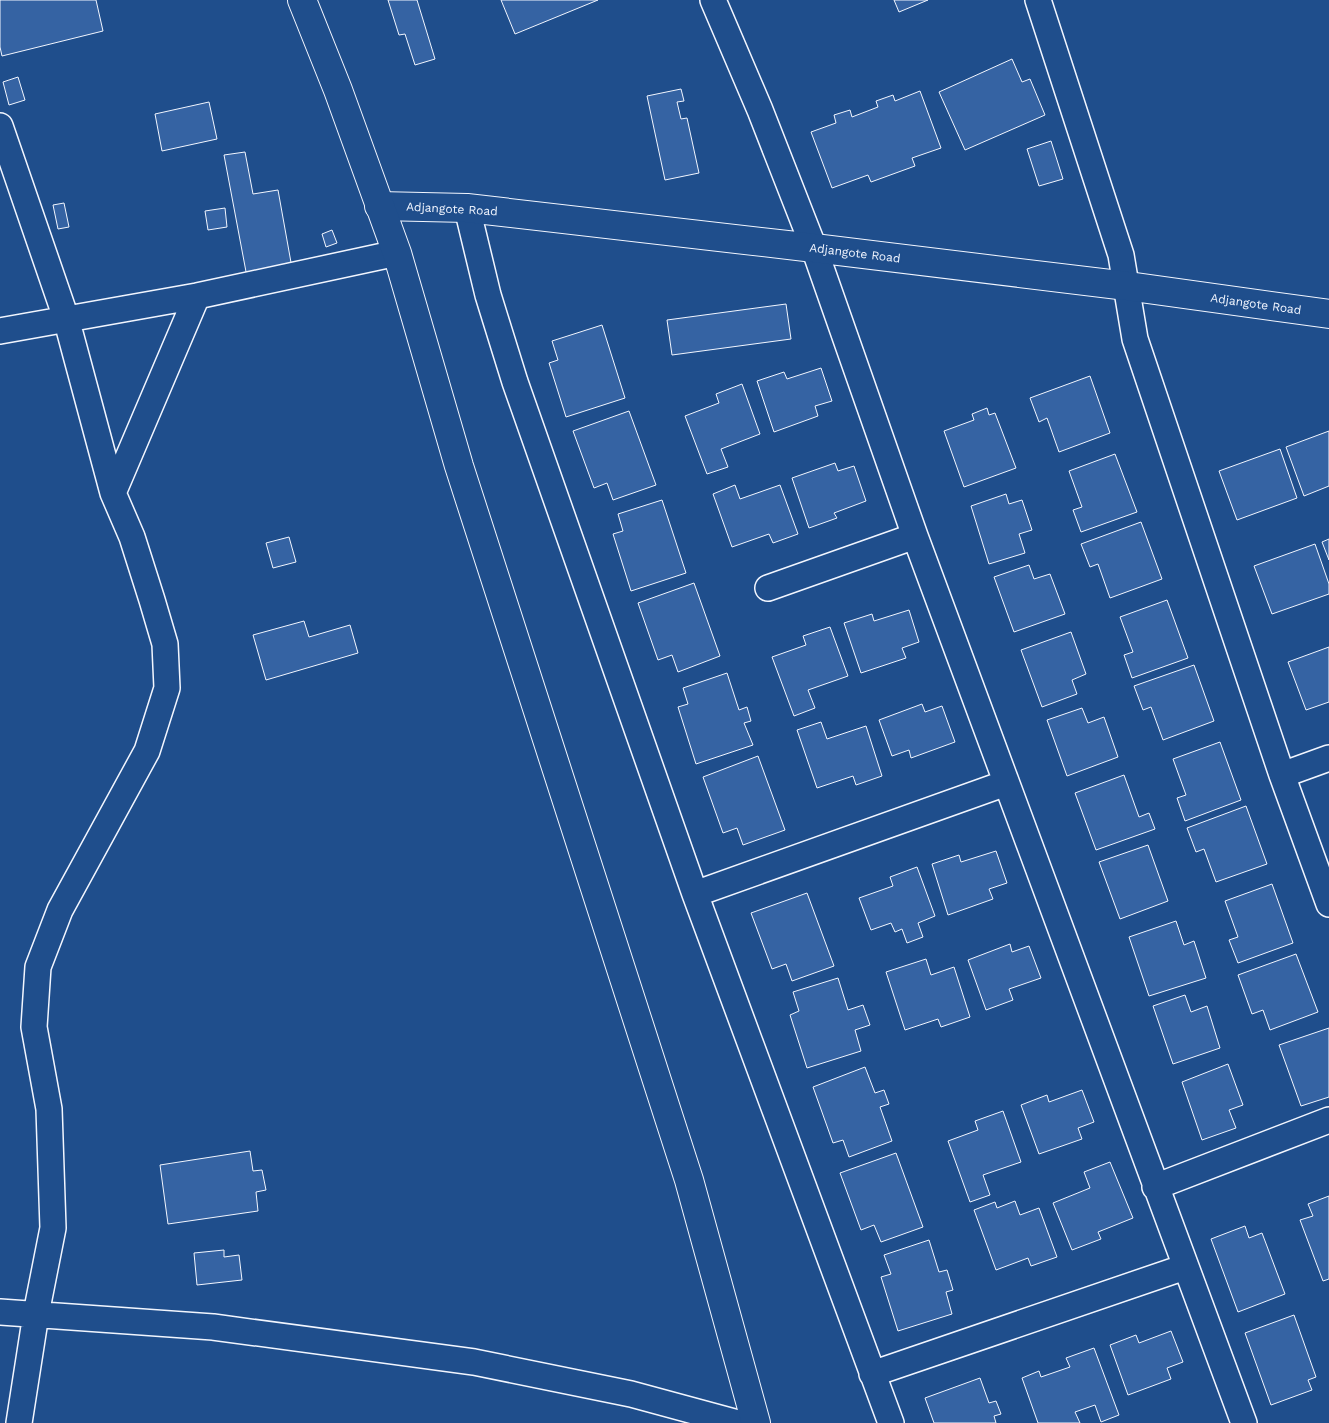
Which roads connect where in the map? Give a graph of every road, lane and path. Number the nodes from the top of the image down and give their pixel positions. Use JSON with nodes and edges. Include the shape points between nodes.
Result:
{"nodes":[{"id":1,"x":302,"y":0,"type":"edge"},
{"id":2,"x":713,"y":0,"type":"edge"},
{"id":3,"x":1038,"y":0,"type":"edge"},
{"id":4,"x":0,"y":126,"type":"edge"},
{"id":5,"x":379,"y":206,"type":"junction"},
{"id":6,"x":468,"y":208,"type":"junction"},
{"id":7,"x":814,"y":248,"type":"junction"},
{"id":8,"x":397,"y":253,"type":"junction"},
{"id":9,"x":1128,"y":286,"type":"junction"},
{"id":10,"x":197,"y":296,"type":"junction"},
{"id":11,"x":1329,"y":314,"type":"edge"},
{"id":12,"x":66,"y":318,"type":"junction"},
{"id":13,"x":0,"y":331,"type":"edge"},
{"id":14,"x":113,"y":493,"type":"junction"},
{"id":15,"x":915,"y":536,"type":"junction"},
{"id":16,"x":768,"y":588,"type":"dead end"},
{"id":17,"x":1329,"y":758,"type":"edge"},
{"id":18,"x":1282,"y":775,"type":"junction"},
{"id":19,"x":1006,"y":783,"type":"junction"},
{"id":20,"x":694,"y":894,"type":"junction"},
{"id":21,"x":1329,"y":904,"type":"edge"},
{"id":22,"x":1329,"y":1120,"type":"edge"},
{"id":23,"x":1156,"y":1187,"type":"junction"},
{"id":24,"x":1184,"y":1266,"type":"junction"},
{"id":25,"x":0,"y":1312,"type":"edge"},
{"id":26,"x":36,"y":1314,"type":"junction"},
{"id":27,"x":872,"y":1374,"type":"junction"},
{"id":28,"x":19,"y":1423,"type":"edge"},
{"id":29,"x":738,"y":1423,"type":"edge"},
{"id":30,"x":756,"y":1423,"type":"edge"},
{"id":31,"x":891,"y":1423,"type":"edge"},
{"id":32,"x":1244,"y":1423,"type":"edge"}],
"edges":[{"from":1,"to":5,"type":"main road"},
{"from":2,"to":7,"type":"street"},
{"from":3,"to":9,"type":"street","via":[[1121,255]]},
{"from":4,"to":12,"type":"street"},
{"from":5,"to":6,"type":"main road","name":"Adjangote Road"},
{"from":5,"to":8,"type":"main road"},
{"from":6,"to":7,"type":"main road","name":"Adjangote Road"},
{"from":6,"to":20,"type":"street","via":[[488,295],[515,382]]},
{"from":7,"to":9,"type":"main road","name":"Adjangote Road"},
{"from":7,"to":15,"type":"street"},
{"from":8,"to":10,"type":"street"},
{"from":8,"to":30,"type":"main road","via":[[462,475],[690,1180]]},
{"from":9,"to":11,"type":"main road","name":"Adjangote Road"},
{"from":9,"to":18,"type":"street","via":[[1135,339]]},
{"from":10,"to":12,"type":"street"},
{"from":10,"to":14,"type":"street"},
{"from":12,"to":13,"type":"street"},
{"from":12,"to":14,"type":"street"},
{"from":14,"to":26,"type":"street","via":[[132,538],[165,644],[168,688],[147,751],[60,910],[38,967],[34,1027],[49,1109],[53,1228]]},
{"from":15,"to":16,"type":"street"},
{"from":15,"to":19,"type":"street"},
{"from":17,"to":18,"type":"street"},
{"from":18,"to":21,"type":"street"},
{"from":19,"to":20,"type":"street"},
{"from":19,"to":23,"type":"street"},
{"from":20,"to":27,"type":"street"},
{"from":22,"to":23,"type":"street"},
{"from":23,"to":24,"type":"street"},
{"from":24,"to":27,"type":"street"},
{"from":24,"to":32,"type":"street"},
{"from":25,"to":26,"type":"street"},
{"from":26,"to":28,"type":"street"},
{"from":26,"to":29,"type":"street","via":[[213,1327],[474,1362],[631,1394]]},
{"from":27,"to":31,"type":"street"}]}
